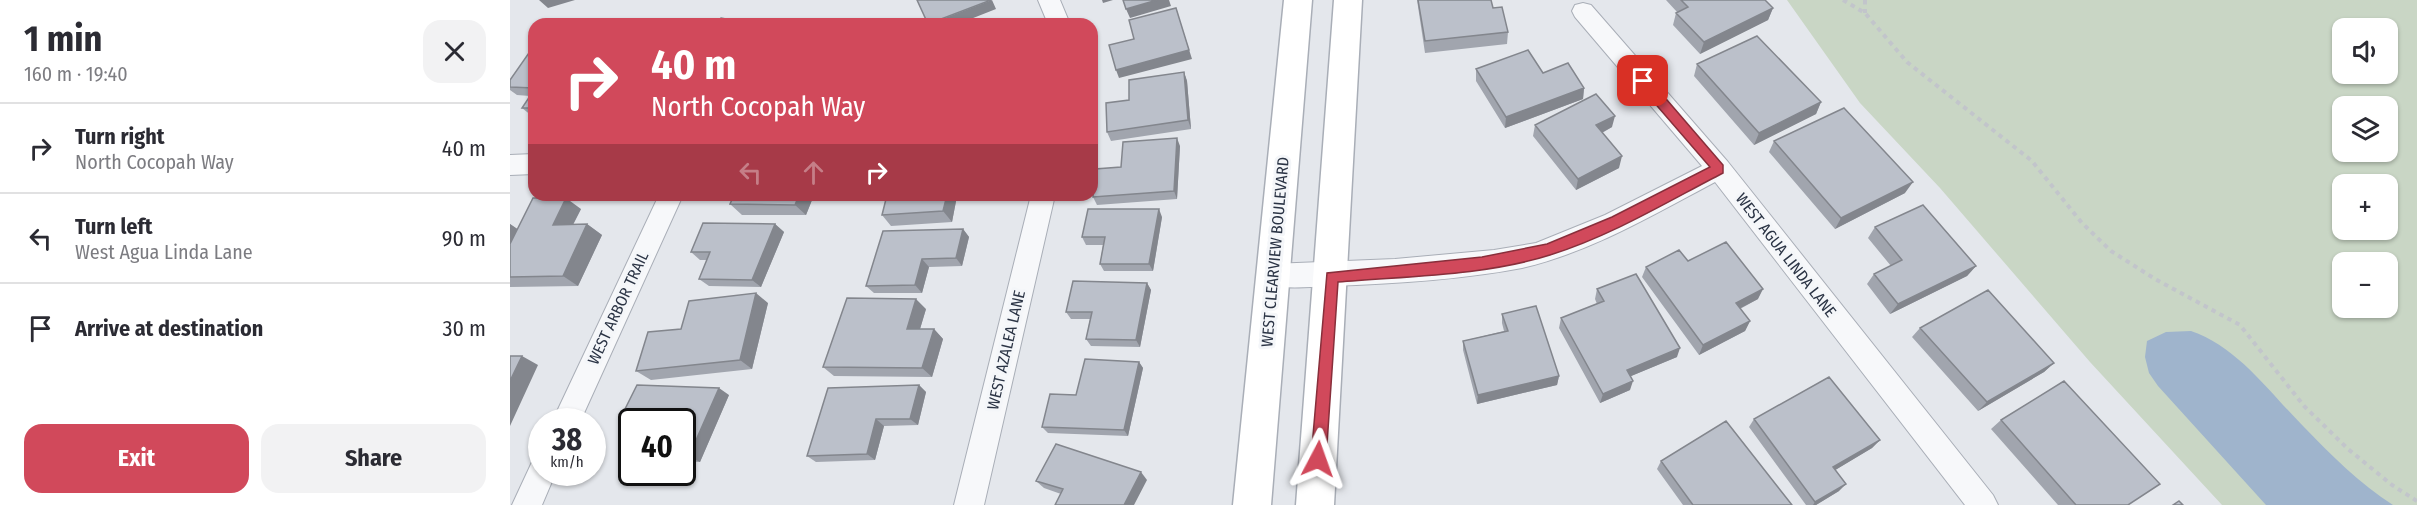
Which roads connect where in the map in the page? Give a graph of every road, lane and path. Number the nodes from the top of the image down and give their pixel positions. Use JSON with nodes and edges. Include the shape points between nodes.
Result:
{"nodes":[{"id":1,"x":1049,"y":0,"type":"edge"},
{"id":2,"x":1298,"y":0,"type":"edge"},
{"id":3,"x":1348,"y":0,"type":"edge"},
{"id":4,"x":1843,"y":0,"type":"edge"},
{"id":5,"x":1865,"y":0,"type":"edge"},
{"id":6,"x":1583,"y":11,"type":"dead end"},
{"id":7,"x":1865,"y":13,"type":"junction"},
{"id":8,"x":1056,"y":18,"type":"edge"},
{"id":9,"x":528,"y":164,"type":"edge"},
{"id":10,"x":510,"y":165,"type":"edge"},
{"id":11,"x":1719,"y":169,"type":"junction"},
{"id":12,"x":668,"y":201,"type":"edge"},
{"id":13,"x":1042,"y":201,"type":"edge"},
{"id":14,"x":1272,"y":275,"type":"junction"},
{"id":15,"x":1332,"y":277,"type":"junction"},
{"id":16,"x":572,"y":408,"type":"edge"},
{"id":17,"x":536,"y":486,"type":"edge"},
{"id":18,"x":2417,"y":501,"type":"edge"},
{"id":19,"x":1972,"y":502,"type":"edge"},
{"id":20,"x":527,"y":505,"type":"edge"},
{"id":21,"x":969,"y":505,"type":"edge"},
{"id":22,"x":1252,"y":505,"type":"edge"},
{"id":23,"x":1315,"y":505,"type":"edge"}],
"edges":[{"from":1,"to":8,"type":"street"},
{"from":2,"to":14,"type":"street","name":"WEST CLEARVIEW BOULEVARD"},
{"from":3,"to":15,"type":"street"},
{"from":4,"to":7,"type":"path"},
{"from":5,"to":7,"type":"path"},
{"from":6,"to":11,"type":"street","name":"WEST AGUA LINDA LANE"},
{"from":7,"to":18,"type":"path","via":[[1907,62],[2031,160],[2111,252],[2240,325],[2312,413],[2348,449]]},
{"from":9,"to":10,"type":"street"},
{"from":11,"to":15,"type":"street","via":[[1617,221],[1548,250],[1482,263]]},
{"from":11,"to":19,"type":"street","name":"WEST AGUA LINDA LANE"},
{"from":12,"to":16,"type":"street","name":"WEST ARBOR TRAIL"},
{"from":13,"to":21,"type":"street","name":"WEST AZALEA LANE"},
{"from":14,"to":15,"type":"street"},
{"from":14,"to":22,"type":"street","name":"WEST CLEARVIEW BOULEVARD"},
{"from":15,"to":23,"type":"street"},
{"from":17,"to":20,"type":"street"}]}
